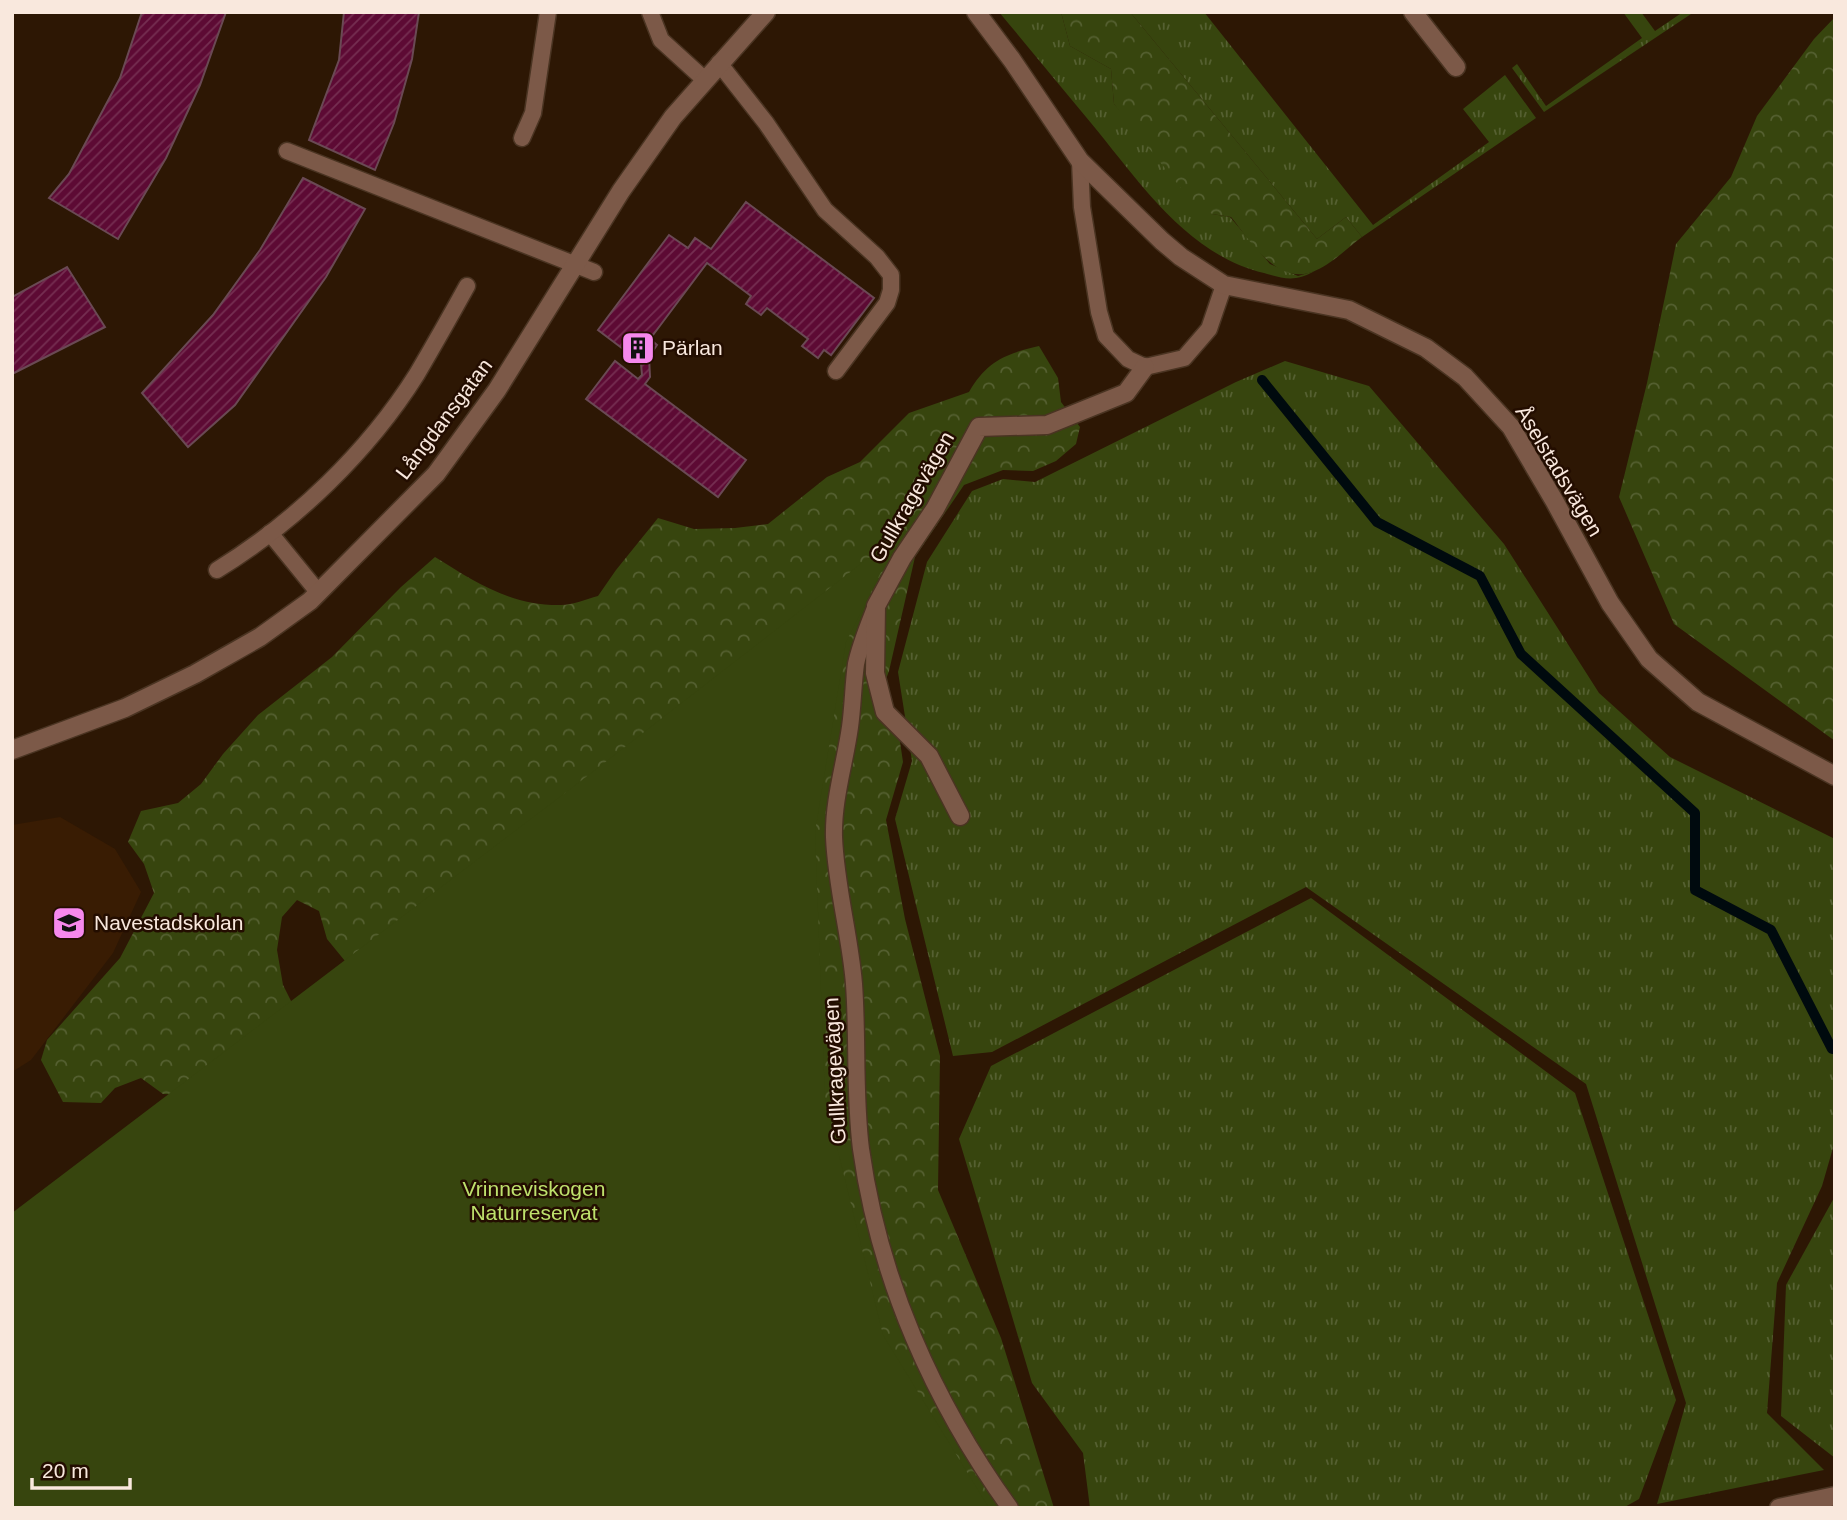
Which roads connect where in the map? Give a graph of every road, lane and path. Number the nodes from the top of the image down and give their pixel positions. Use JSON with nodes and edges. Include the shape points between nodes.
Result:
{"nodes":[{"id":1,"x":548,"y":12,"type":"edge"},
{"id":2,"x":650,"y":12,"type":"edge"},
{"id":3,"x":766,"y":12,"type":"edge"},
{"id":4,"x":976,"y":12,"type":"edge"},
{"id":5,"x":1413,"y":12,"type":"edge"},
{"id":6,"x":719,"y":63,"type":"junction"},
{"id":7,"x":1456,"y":66,"type":"dead end"},
{"id":8,"x":705,"y":80,"type":"junction"},
{"id":9,"x":523,"y":138,"type":"dead end"},
{"id":10,"x":287,"y":151,"type":"dead end"},
{"id":11,"x":1080,"y":161,"type":"junction"},
{"id":12,"x":575,"y":266,"type":"junction"},
{"id":13,"x":594,"y":272,"type":"dead end"},
{"id":14,"x":1224,"y":285,"type":"junction"},
{"id":15,"x":467,"y":286,"type":"dead end"},
{"id":16,"x":1145,"y":367,"type":"junction"},
{"id":17,"x":836,"y":370,"type":"dead end"},
{"id":18,"x":270,"y":533,"type":"junction"},
{"id":19,"x":217,"y":570,"type":"dead end"},
{"id":20,"x":318,"y":592,"type":"junction"},
{"id":21,"x":876,"y":606,"type":"junction"},
{"id":22,"x":12,"y":750,"type":"edge"},
{"id":23,"x":1835,"y":776,"type":"edge"},
{"id":24,"x":960,"y":816,"type":"dead end"},
{"id":25,"x":1835,"y":1496,"type":"edge"},
{"id":26,"x":1806,"y":1505,"type":"edge"},
{"id":27,"x":1010,"y":1508,"type":"edge"},
{"id":28,"x":1779,"y":1508,"type":"edge"}],
"edges":[{"from":1,"to":9,"type":"lane","via":[[533,113]]},
{"from":2,"to":8,"type":"lane","via":[[661,40]]},
{"from":3,"to":6,"type":"street","name":"Långdansgatan"},
{"from":4,"to":11,"type":"street","name":"Åselstadsvägen"},
{"from":5,"to":7,"type":"street"},
{"from":6,"to":8,"type":"street","name":"Långdansgatan"},
{"from":6,"to":17,"type":"lane","via":[[825,210],[891,275],[887,303]]},
{"from":8,"to":12,"type":"street","name":"Långdansgatan","via":[[621,191]]},
{"from":10,"to":12,"type":"lane"},
{"from":11,"to":14,"type":"street","name":"Åselstadsvägen","via":[[1162,241]]},
{"from":11,"to":16,"type":"lane","via":[[1091,269],[1106,336],[1128,359]]},
{"from":12,"to":13,"type":"lane"},
{"from":12,"to":20,"type":"street","name":"Långdansgatan","via":[[497,390],[436,474]]},
{"from":14,"to":16,"type":"lane","via":[[1209,329],[1190,352],[1184,358]]},
{"from":14,"to":23,"type":"street","name":"Åselstadsvägen","via":[[1349,310],[1426,348],[1465,377],[1511,427],[1610,603],[1649,659],[1698,702]]},
{"from":15,"to":18,"type":"lane","via":[[416,375],[372,435]]},
{"from":16,"to":21,"type":"street","name":"Gullkragevägen","via":[[1126,393],[1047,425],[979,427]]},
{"from":18,"to":19,"type":"lane"},
{"from":18,"to":20,"type":"lane"},
{"from":20,"to":22,"type":"street","name":"Långdansgatan","via":[[260,637],[195,674],[125,708]]},
{"from":21,"to":24,"type":"street","name":"Gullkragevägen","via":[[875,673],[885,712],[929,757]]},
{"from":21,"to":27,"type":"lane","name":"Gullkragevägen","via":[[856,664],[834,835],[853,984],[861,1149],[888,1270],[922,1359],[962,1435]]},
{"from":25,"to":26,"type":"street"},
{"from":26,"to":28,"type":"street"}]}
